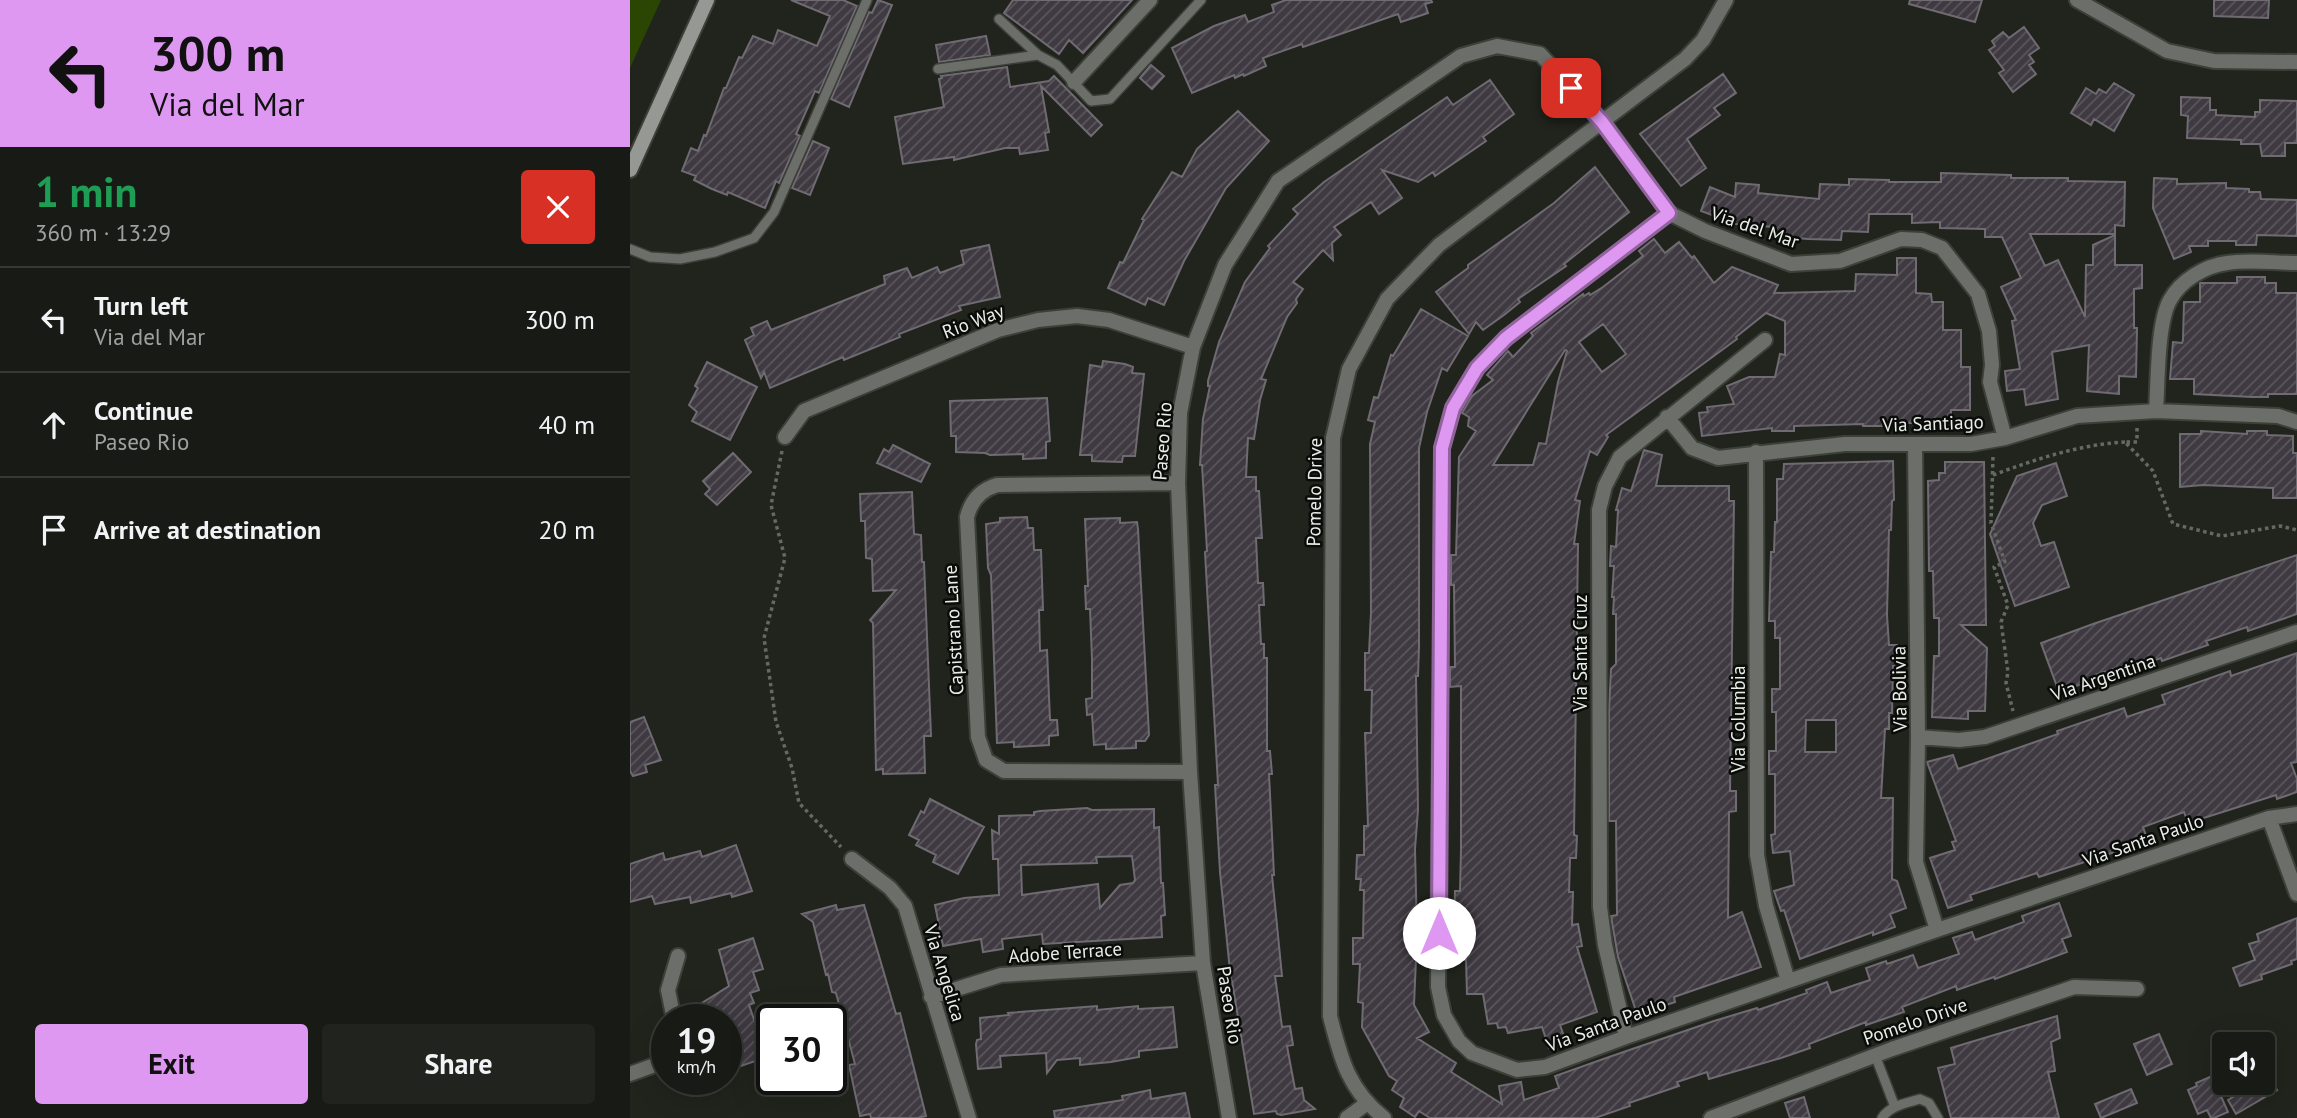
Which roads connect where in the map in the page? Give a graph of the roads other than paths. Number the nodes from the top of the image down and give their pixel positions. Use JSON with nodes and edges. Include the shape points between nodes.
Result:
{"nodes":[{"id":1,"x":707,"y":0,"type":"edge"},
{"id":2,"x":867,"y":0,"type":"edge"},
{"id":3,"x":1150,"y":0,"type":"edge"},
{"id":4,"x":1201,"y":0,"type":"edge"},
{"id":5,"x":1726,"y":0,"type":"edge"},
{"id":6,"x":2077,"y":0,"type":"edge"},
{"id":7,"x":999,"y":19,"type":"dead end"},
{"id":8,"x":1038,"y":55,"type":"junction"},
{"id":9,"x":2297,"y":62,"type":"edge"},
{"id":10,"x":939,"y":69,"type":"dead end"},
{"id":11,"x":1074,"y":82,"type":"junction"},
{"id":12,"x":1602,"y":122,"type":"junction"},
{"id":13,"x":630,"y":170,"type":"edge"},
{"id":14,"x":1669,"y":213,"type":"junction"},
{"id":15,"x":630,"y":249,"type":"edge"},
{"id":16,"x":2297,"y":263,"type":"edge"},
{"id":17,"x":1765,"y":340,"type":"dead end"},
{"id":18,"x":1193,"y":347,"type":"junction"},
{"id":19,"x":2156,"y":411,"type":"junction"},
{"id":20,"x":1667,"y":417,"type":"junction"},
{"id":21,"x":2297,"y":422,"type":"edge"},
{"id":22,"x":785,"y":437,"type":"road end"},
{"id":23,"x":2000,"y":439,"type":"junction"},
{"id":24,"x":1916,"y":444,"type":"junction"},
{"id":25,"x":1756,"y":452,"type":"junction"},
{"id":26,"x":1178,"y":483,"type":"junction"},
{"id":27,"x":2297,"y":632,"type":"edge"},
{"id":28,"x":1919,"y":737,"type":"junction"},
{"id":29,"x":1190,"y":772,"type":"junction"},
{"id":30,"x":2297,"y":814,"type":"edge"},
{"id":31,"x":2271,"y":821,"type":"junction"},
{"id":32,"x":852,"y":859,"type":"road end"},
{"id":33,"x":2297,"y":894,"type":"edge"},
{"id":34,"x":1937,"y":930,"type":"junction"},
{"id":35,"x":678,"y":956,"type":"dead end"},
{"id":36,"x":1203,"y":963,"type":"junction"},
{"id":37,"x":1788,"y":981,"type":"junction"},
{"id":38,"x":2137,"y":989,"type":"dead end"},
{"id":39,"x":931,"y":997,"type":"junction"},
{"id":40,"x":671,"y":1004,"type":"edge"},
{"id":41,"x":1626,"y":1037,"type":"junction"},
{"id":42,"x":1875,"y":1055,"type":"junction"},
{"id":43,"x":651,"y":1066,"type":"edge"},
{"id":44,"x":630,"y":1074,"type":"edge"},
{"id":45,"x":1366,"y":1104,"type":"junction"},
{"id":46,"x":1895,"y":1107,"type":"junction"},
{"id":47,"x":969,"y":1118,"type":"edge"},
{"id":48,"x":1229,"y":1118,"type":"edge"},
{"id":49,"x":1348,"y":1118,"type":"edge"},
{"id":50,"x":1384,"y":1118,"type":"edge"},
{"id":51,"x":1711,"y":1118,"type":"edge"},
{"id":52,"x":1882,"y":1118,"type":"edge"},
{"id":53,"x":1938,"y":1118,"type":"edge"}],
"edges":[{"from":1,"to":13,"type":"main road"},
{"from":2,"to":15,"type":"lane","via":[[774,212],[754,238],[715,253],[680,259],[650,257]]},
{"from":3,"to":11,"type":"street"},
{"from":4,"to":11,"type":"lane","via":[[1110,99],[1091,101]]},
{"from":5,"to":12,"type":"street","name":"Pomelo Drive","via":[[1703,40],[1685,59]]},
{"from":6,"to":9,"type":"street","via":[[2167,51],[2214,61]]},
{"from":7,"to":8,"type":"lane"},
{"from":8,"to":10,"type":"lane"},
{"from":8,"to":11,"type":"lane"},
{"from":12,"to":14,"type":"street","name":"Via del Mar"},
{"from":12,"to":18,"type":"street","name":"Paseo Rio","via":[[1540,54],[1497,46],[1461,56],[1278,181],[1225,265]]},
{"from":12,"to":45,"type":"street","name":"Pomelo Drive","via":[[1439,245],[1387,299],[1349,369],[1333,438],[1330,1016],[1342,1065]]},
{"from":14,"to":23,"type":"street","name":"Via del Mar","via":[[1791,264],[1840,261],[1901,239],[1922,240],[1942,248],[1978,294],[1989,331],[1990,382]]},
{"from":14,"to":41,"type":"street","name":"Via Santa Paulo","via":[[1506,338],[1477,368],[1453,408],[1442,448],[1438,987],[1444,1015],[1472,1053],[1517,1070],[1545,1067]]},
{"from":16,"to":19,"type":"street","via":[[2229,262],[2188,279],[2170,300],[2162,327]]},
{"from":17,"to":20,"type":"street","name":"Via Santa Cruz"},
{"from":18,"to":22,"type":"street","name":"Rio Way","via":[[1109,320],[1077,316],[1038,320],[998,330],[804,411]]},
{"from":18,"to":26,"type":"street","name":"Paseo Rio","via":[[1180,413]]},
{"from":19,"to":21,"type":"street","name":"Via Santiago","via":[[2278,416]]},
{"from":19,"to":23,"type":"street","name":"Via Santiago","via":[[2077,416]]},
{"from":20,"to":25,"type":"street","name":"Via Santiago","via":[[1692,448],[1718,458]]},
{"from":20,"to":41,"type":"street","name":"Via Santa Cruz","via":[[1620,457],[1599,510],[1600,907]]},
{"from":23,"to":24,"type":"street","name":"Via Santiago"},
{"from":24,"to":25,"type":"street","name":"Via Santiago","via":[[1845,444]]},
{"from":24,"to":28,"type":"street","name":"Via Bolivia"},
{"from":25,"to":37,"type":"street","name":"Via Columbia","via":[[1758,855],[1766,905]]},
{"from":26,"to":29,"type":"street","name":"Paseo Rio"},
{"from":26,"to":29,"type":"street","name":"Capistrano Lane","via":[[997,485],[986,488],[970,504],[967,531],[978,737],[986,760],[1004,771]]},
{"from":27,"to":28,"type":"street","name":"Via Argentina","via":[[1985,737]]},
{"from":28,"to":34,"type":"street","name":"Via Bolivia","via":[[1916,862]]},
{"from":29,"to":36,"type":"street","name":"Paseo Rio"},
{"from":30,"to":31,"type":"street","name":"Via Santa Paulo"},
{"from":31,"to":33,"type":"street"},
{"from":31,"to":34,"type":"street","name":"Via Santa Paulo"},
{"from":32,"to":39,"type":"street","name":"Via Angelica","via":[[890,888],[905,906]]},
{"from":34,"to":37,"type":"street","name":"Via Santa Paulo"},
{"from":35,"to":40,"type":"street","via":[[668,990]]},
{"from":36,"to":39,"type":"street","name":"Adobe Terrace","via":[[1002,975]]},
{"from":36,"to":48,"type":"street","name":"Paseo Rio"},
{"from":37,"to":41,"type":"street","name":"Via Santa Paulo"},
{"from":38,"to":42,"type":"street","name":"Pomelo Drive","via":[[2074,987]]},
{"from":39,"to":47,"type":"street","name":"Via Angelica"},
{"from":42,"to":46,"type":"lane"},
{"from":42,"to":51,"type":"street","name":"Pomelo Drive"},
{"from":43,"to":44,"type":"street"},
{"from":45,"to":49,"type":"street"},
{"from":45,"to":50,"type":"street"},
{"from":46,"to":52,"type":"lane"},
{"from":46,"to":53,"type":"lane","via":[[1920,1099],[1929,1103]]}]}
